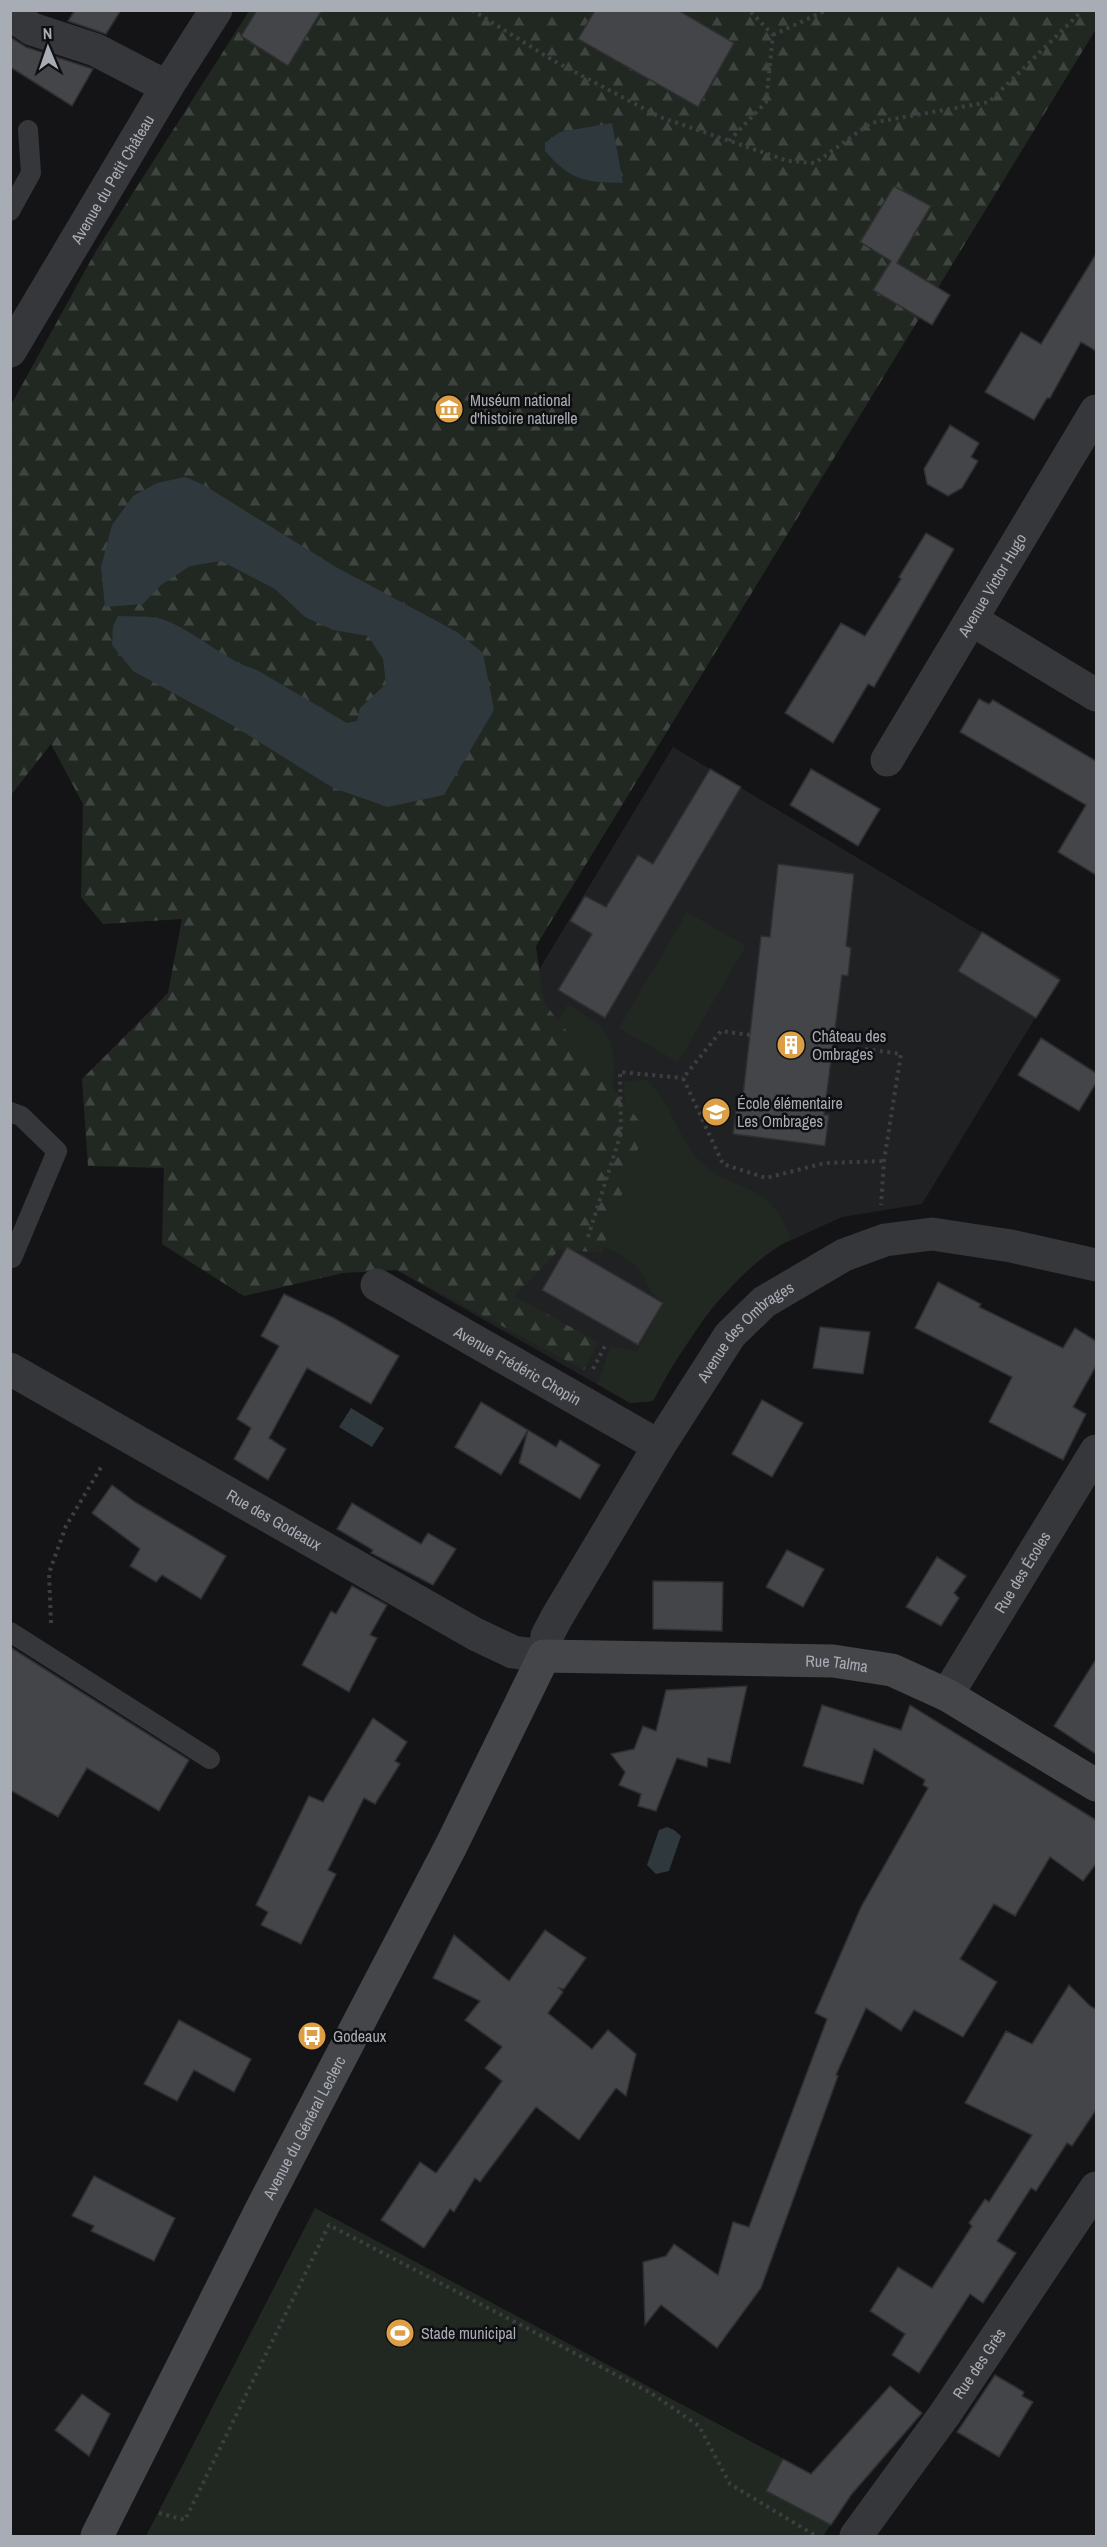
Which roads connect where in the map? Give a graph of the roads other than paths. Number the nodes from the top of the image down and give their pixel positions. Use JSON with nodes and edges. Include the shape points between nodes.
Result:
{"nodes":[{"id":1,"x":216,"y":10,"type":"edge"},
{"id":2,"x":10,"y":14,"type":"edge"},
{"id":3,"x":167,"y":87,"type":"junction"},
{"id":4,"x":25,"y":131,"type":"edge"},
{"id":5,"x":10,"y":211,"type":"edge"},
{"id":6,"x":10,"y":351,"type":"edge"},
{"id":7,"x":1096,"y":411,"type":"edge"},
{"id":8,"x":972,"y":620,"type":"junction"},
{"id":9,"x":1096,"y":695,"type":"edge"},
{"id":10,"x":886,"y":760,"type":"dead end"},
{"id":11,"x":10,"y":1112,"type":"edge"},
{"id":12,"x":10,"y":1257,"type":"edge"},
{"id":13,"x":1096,"y":1265,"type":"edge"},
{"id":14,"x":378,"y":1285,"type":"dead end"},
{"id":15,"x":10,"y":1369,"type":"edge"},
{"id":16,"x":659,"y":1446,"type":"junction"},
{"id":17,"x":1096,"y":1451,"type":"edge"},
{"id":18,"x":10,"y":1632,"type":"edge"},
{"id":19,"x":544,"y":1656,"type":"junction"},
{"id":20,"x":947,"y":1695,"type":"junction"},
{"id":21,"x":210,"y":1759,"type":"dead end"},
{"id":22,"x":1096,"y":1785,"type":"edge"},
{"id":23,"x":1096,"y":2188,"type":"edge"},
{"id":24,"x":98,"y":2536,"type":"edge"},
{"id":25,"x":856,"y":2536,"type":"edge"}],
"edges":[{"from":1,"to":3,"type":"street","name":"Avenue du Petit Château"},
{"from":2,"to":3,"type":"street","via":[[32,28],[96,50]]},
{"from":3,"to":6,"type":"street","name":"Avenue du Petit Château"},
{"from":4,"to":5,"type":"lane","via":[[31,173]]},
{"from":7,"to":8,"type":"street","name":"Avenue Victor Hugo"},
{"from":8,"to":9,"type":"street"},
{"from":8,"to":10,"type":"street","name":"Avenue Victor Hugo"},
{"from":11,"to":12,"type":"lane","via":[[21,1116],[57,1151]]},
{"from":13,"to":16,"type":"street","name":"Avenue des Ombrages","via":[[932,1234],[885,1240],[844,1255],[764,1302],[730,1335]]},
{"from":14,"to":16,"type":"street","name":"Avenue Frédéric Chopin"},
{"from":15,"to":19,"type":"street","name":"Rue des Godeaux","via":[[475,1634],[513,1652]]},
{"from":16,"to":19,"type":"street","name":"Avenue des Ombrages","via":[[557,1617],[547,1636]]},
{"from":17,"to":20,"type":"street","name":"Rue des Écoles"},
{"from":18,"to":21,"type":"lane"},
{"from":19,"to":20,"type":"main road","name":"Rue Talma","via":[[833,1661],[892,1670]]},
{"from":19,"to":24,"type":"main road","name":"Avenue du Général Leclerc"},
{"from":20,"to":22,"type":"main road","name":"Rue Talma"},
{"from":23,"to":25,"type":"street","name":"Rue des Grès","via":[[945,2414]]}]}
